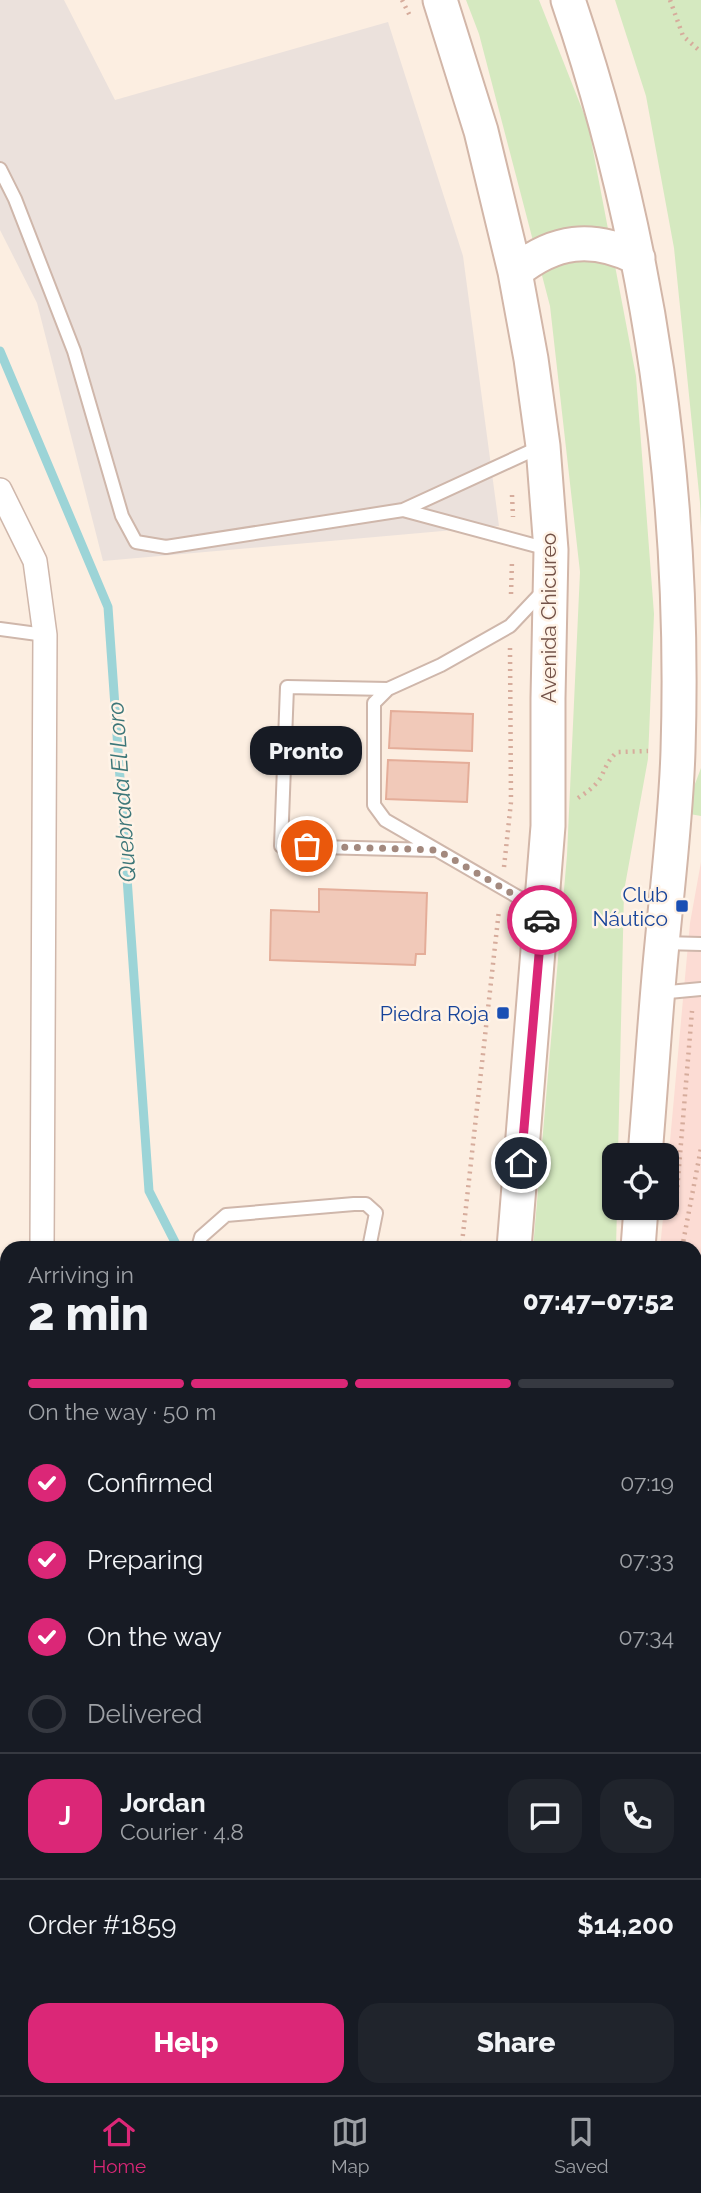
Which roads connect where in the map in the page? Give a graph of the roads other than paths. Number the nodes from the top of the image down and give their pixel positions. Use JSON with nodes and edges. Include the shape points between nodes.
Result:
{"nodes":[{"id":1,"x":440,"y":0,"type":"edge"},
{"id":2,"x":568,"y":0,"type":"edge"},
{"id":3,"x":0,"y":169,"type":"edge"},
{"id":4,"x":638,"y":258,"type":"junction"},
{"id":5,"x":515,"y":272,"type":"junction"},
{"id":6,"x":543,"y":446,"type":"junction"},
{"id":7,"x":0,"y":490,"type":"edge"},
{"id":8,"x":403,"y":510,"type":"junction"},
{"id":9,"x":551,"y":550,"type":"junction"},
{"id":10,"x":549,"y":584,"type":"junction"},
{"id":11,"x":0,"y":629,"type":"edge"},
{"id":12,"x":45,"y":635,"type":"junction"},
{"id":13,"x":388,"y":688,"type":"junction"},
{"id":14,"x":437,"y":850,"type":"junction"},
{"id":15,"x":542,"y":911,"type":"junction"},
{"id":16,"x":662,"y":943,"type":"junction"},
{"id":17,"x":701,"y":944,"type":"edge"},
{"id":18,"x":697,"y":989,"type":"edge"},
{"id":19,"x":658,"y":993,"type":"junction"},
{"id":20,"x":646,"y":1143,"type":"edge"},
{"id":21,"x":641,"y":1220,"type":"edge"},
{"id":22,"x":42,"y":1241,"type":"edge"},
{"id":23,"x":200,"y":1241,"type":"edge"},
{"id":24,"x":370,"y":1241,"type":"edge"},
{"id":25,"x":515,"y":1241,"type":"edge"},
{"id":26,"x":639,"y":1241,"type":"edge"}],
"edges":[{"from":1,"to":5,"type":"main road","name":"Avenida Chicureo","via":[[481,131]]},
{"from":2,"to":4,"type":"main road","via":[[604,116]]},
{"from":3,"to":8,"type":"lane","via":[[74,351],[122,516],[136,542],[166,547]]},
{"from":4,"to":5,"type":"main road","via":[[605,245],[572,244],[541,254]]},
{"from":4,"to":16,"type":"main road","via":[[672,504],[678,608],[678,751]]},
{"from":5,"to":6,"type":"main road","name":"Avenida Chicureo"},
{"from":6,"to":8,"type":"lane"},
{"from":6,"to":9,"type":"main road","name":"Avenida Chicureo"},
{"from":7,"to":12,"type":"street","via":[[35,561]]},
{"from":8,"to":9,"type":"lane"},
{"from":9,"to":10,"type":"main road","name":"Avenida Chicureo"},
{"from":10,"to":13,"type":"lane","via":[[510,626],[441,665]]},
{"from":10,"to":15,"type":"main road","name":"Avenida Chicureo","via":[[548,802]]},
{"from":11,"to":12,"type":"lane"},
{"from":12,"to":22,"type":"street"},
{"from":13,"to":14,"type":"lane","via":[[374,703],[374,805],[385,821]]},
{"from":13,"to":14,"type":"lane","via":[[287,687],[281,846]]},
{"from":14,"to":15,"type":"lane"},
{"from":15,"to":25,"type":"main road","name":"Avenida Chicureo"},
{"from":16,"to":17,"type":"lane"},
{"from":16,"to":19,"type":"main road"},
{"from":18,"to":19,"type":"lane"},
{"from":19,"to":20,"type":"main road"},
{"from":21,"to":26,"type":"main road"},
{"from":23,"to":24,"type":"lane","via":[[226,1215],[354,1204],[366,1204],[376,1213]]}]}
